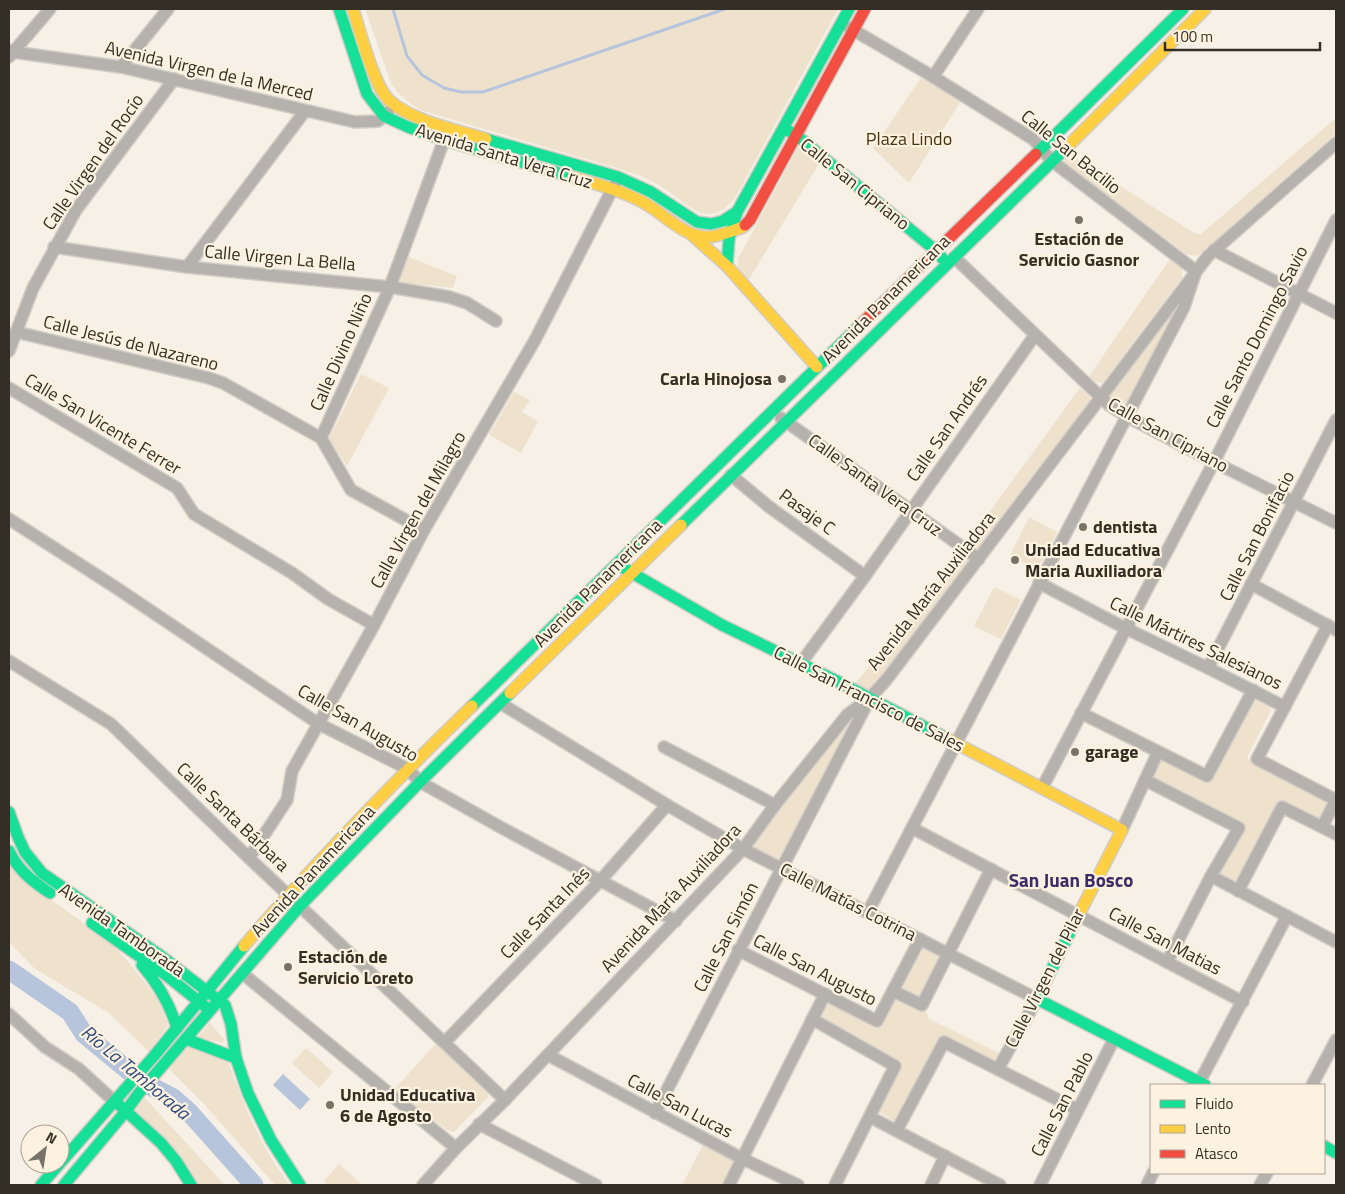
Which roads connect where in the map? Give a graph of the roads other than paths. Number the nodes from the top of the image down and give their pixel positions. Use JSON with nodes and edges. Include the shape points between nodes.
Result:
{"nodes":[{"id":1,"x":50,"y":9,"type":"edge"},
{"id":2,"x":168,"y":9,"type":"edge"},
{"id":3,"x":339,"y":9,"type":"edge"},
{"id":4,"x":353,"y":9,"type":"edge"},
{"id":5,"x":849,"y":9,"type":"edge"},
{"id":6,"x":865,"y":9,"type":"edge"},
{"id":7,"x":978,"y":9,"type":"edge"},
{"id":8,"x":1183,"y":9,"type":"edge"},
{"id":9,"x":1205,"y":9,"type":"edge"},
{"id":10,"x":841,"y":24,"type":"junction"},
{"id":11,"x":853,"y":31,"type":"junction"},
{"id":12,"x":10,"y":53,"type":"edge"},
{"id":13,"x":121,"y":67,"type":"junction"},
{"id":14,"x":933,"y":77,"type":"junction"},
{"id":15,"x":174,"y":79,"type":"junction"},
{"id":16,"x":394,"y":104,"type":"junction"},
{"id":17,"x":305,"y":110,"type":"junction"},
{"id":18,"x":384,"y":116,"type":"junction"},
{"id":19,"x":782,"y":128,"type":"junction"},
{"id":20,"x":796,"y":135,"type":"junction"},
{"id":21,"x":444,"y":140,"type":"junction"},
{"id":22,"x":1336,"y":143,"type":"edge"},
{"id":23,"x":1042,"y":148,"type":"junction"},
{"id":24,"x":1052,"y":161,"type":"junction"},
{"id":25,"x":618,"y":177,"type":"junction"},
{"id":26,"x":613,"y":188,"type":"junction"},
{"id":27,"x":737,"y":212,"type":"junction"},
{"id":28,"x":1336,"y":220,"type":"edge"},
{"id":29,"x":689,"y":232,"type":"junction"},
{"id":30,"x":731,"y":232,"type":"junction"},
{"id":31,"x":54,"y":247,"type":"junction"},
{"id":32,"x":935,"y":250,"type":"junction"},
{"id":33,"x":1214,"y":250,"type":"junction"},
{"id":34,"x":950,"y":260,"type":"junction"},
{"id":35,"x":727,"y":266,"type":"junction"},
{"id":36,"x":187,"y":267,"type":"junction"},
{"id":37,"x":1196,"y":271,"type":"junction"},
{"id":38,"x":390,"y":286,"type":"junction"},
{"id":39,"x":1298,"y":294,"type":"junction"},
{"id":40,"x":1336,"y":313,"type":"edge"},
{"id":41,"x":496,"y":321,"type":"dead end"},
{"id":42,"x":16,"y":332,"type":"junction"},
{"id":43,"x":1035,"y":335,"type":"junction"},
{"id":44,"x":9,"y":351,"type":"edge"},
{"id":45,"x":817,"y":367,"type":"junction"},
{"id":46,"x":9,"y":388,"type":"edge"},
{"id":47,"x":1099,"y":397,"type":"junction"},
{"id":48,"x":771,"y":411,"type":"junction"},
{"id":49,"x":1126,"y":416,"type":"junction"},
{"id":50,"x":1336,"y":420,"type":"edge"},
{"id":51,"x":786,"y":421,"type":"junction"},
{"id":52,"x":321,"y":438,"type":"junction"},
{"id":53,"x":1214,"y":462,"type":"junction"},
{"id":54,"x":731,"y":475,"type":"junction"},
{"id":55,"x":1294,"y":501,"type":"junction"},
{"id":56,"x":910,"y":510,"type":"junction"},
{"id":57,"x":9,"y":519,"type":"edge"},
{"id":58,"x":1336,"y":523,"type":"edge"},
{"id":59,"x":424,"y":530,"type":"junction"},
{"id":60,"x":979,"y":559,"type":"junction"},
{"id":61,"x":618,"y":564,"type":"junction"},
{"id":62,"x":631,"y":573,"type":"junction"},
{"id":63,"x":865,"y":576,"type":"junction"},
{"id":64,"x":1039,"y":583,"type":"junction"},
{"id":65,"x":1251,"y":584,"type":"junction"},
{"id":66,"x":374,"y":626,"type":"junction"},
{"id":67,"x":1332,"y":627,"type":"edge"},
{"id":68,"x":1125,"y":628,"type":"junction"},
{"id":69,"x":9,"y":661,"type":"edge"},
{"id":70,"x":801,"y":664,"type":"junction"},
{"id":71,"x":1208,"y":668,"type":"junction"},
{"id":72,"x":1253,"y":690,"type":"junction"},
{"id":73,"x":870,"y":698,"type":"junction"},
{"id":74,"x":500,"y":703,"type":"junction"},
{"id":75,"x":1285,"y":707,"type":"junction"},
{"id":76,"x":1081,"y":713,"type":"junction"},
{"id":77,"x":319,"y":724,"type":"junction"},
{"id":78,"x":956,"y":744,"type":"junction"},
{"id":79,"x":664,"y":747,"type":"dead end"},
{"id":80,"x":1158,"y":752,"type":"junction"},
{"id":81,"x":408,"y":769,"type":"junction"},
{"id":82,"x":1145,"y":780,"type":"junction"},
{"id":83,"x":420,"y":782,"type":"junction"},
{"id":84,"x":1042,"y":788,"type":"junction"},
{"id":85,"x":1336,"y":800,"type":"edge"},
{"id":86,"x":775,"y":805,"type":"junction"},
{"id":87,"x":667,"y":806,"type":"junction"},
{"id":88,"x":9,"y":812,"type":"edge"},
{"id":89,"x":1322,"y":827,"type":"junction"},
{"id":90,"x":912,"y":828,"type":"junction"},
{"id":91,"x":1122,"y":830,"type":"junction"},
{"id":92,"x":1336,"y":834,"type":"edge"},
{"id":93,"x":743,"y":849,"type":"junction"},
{"id":94,"x":9,"y":851,"type":"edge"},
{"id":95,"x":249,"y":858,"type":"junction"},
{"id":96,"x":781,"y":868,"type":"junction"},
{"id":97,"x":991,"y":869,"type":"junction"},
{"id":98,"x":1211,"y":876,"type":"junction"},
{"id":99,"x":600,"y":881,"type":"junction"},
{"id":100,"x":1238,"y":891,"type":"junction"},
{"id":101,"x":288,"y":895,"type":"junction"},
{"id":102,"x":57,"y":898,"type":"dead end"},
{"id":103,"x":300,"y":906,"type":"junction"},
{"id":104,"x":868,"y":912,"type":"junction"},
{"id":105,"x":79,"y":914,"type":"dead end"},
{"id":106,"x":1078,"y":915,"type":"junction"},
{"id":107,"x":1287,"y":916,"type":"junction"},
{"id":108,"x":676,"y":921,"type":"junction"},
{"id":109,"x":920,"y":939,"type":"junction"},
{"id":110,"x":1336,"y":942,"type":"edge"},
{"id":111,"x":131,"y":950,"type":"junction"},
{"id":112,"x":738,"y":950,"type":"junction"},
{"id":113,"x":948,"y":954,"type":"junction"},
{"id":114,"x":1168,"y":962,"type":"junction"},
{"id":115,"x":242,"y":973,"type":"junction"},
{"id":116,"x":207,"y":990,"type":"junction"},
{"id":117,"x":893,"y":991,"type":"junction"},
{"id":118,"x":825,"y":994,"type":"junction"},
{"id":119,"x":1037,"y":999,"type":"junction"},
{"id":120,"x":199,"y":1000,"type":"junction"},
{"id":121,"x":219,"y":1000,"type":"junction"},
{"id":122,"x":1243,"y":1002,"type":"junction"},
{"id":123,"x":9,"y":1014,"type":"edge"},
{"id":124,"x":215,"y":1017,"type":"junction"},
{"id":125,"x":812,"y":1019,"type":"junction"},
{"id":126,"x":177,"y":1028,"type":"junction"},
{"id":127,"x":186,"y":1039,"type":"junction"},
{"id":128,"x":1114,"y":1039,"type":"junction"},
{"id":129,"x":1336,"y":1040,"type":"edge"},
{"id":130,"x":446,"y":1042,"type":"junction"},
{"id":131,"x":234,"y":1045,"type":"junction"},
{"id":132,"x":548,"y":1055,"type":"junction"},
{"id":133,"x":236,"y":1058,"type":"junction"},
{"id":134,"x":998,"y":1069,"type":"junction"},
{"id":135,"x":1201,"y":1084,"type":"edge"},
{"id":136,"x":1313,"y":1084,"type":"edge"},
{"id":137,"x":505,"y":1100,"type":"junction"},
{"id":138,"x":115,"y":1102,"type":"junction"},
{"id":139,"x":1078,"y":1110,"type":"junction"},
{"id":140,"x":126,"y":1111,"type":"junction"},
{"id":141,"x":655,"y":1113,"type":"junction"},
{"id":142,"x":870,"y":1117,"type":"junction"},
{"id":143,"x":479,"y":1124,"type":"junction"},
{"id":144,"x":897,"y":1130,"type":"junction"},
{"id":145,"x":1325,"y":1147,"type":"edge"},
{"id":146,"x":456,"y":1148,"type":"junction"},
{"id":147,"x":1336,"y":1153,"type":"edge"},
{"id":148,"x":945,"y":1156,"type":"junction"},
{"id":149,"x":743,"y":1159,"type":"junction"},
{"id":150,"x":1152,"y":1174,"type":"edge"},
{"id":151,"x":1266,"y":1174,"type":"edge"},
{"id":152,"x":41,"y":1185,"type":"edge"},
{"id":153,"x":64,"y":1185,"type":"edge"},
{"id":154,"x":191,"y":1185,"type":"edge"},
{"id":155,"x":300,"y":1185,"type":"edge"},
{"id":156,"x":423,"y":1185,"type":"edge"},
{"id":157,"x":596,"y":1185,"type":"edge"},
{"id":158,"x":729,"y":1185,"type":"edge"},
{"id":159,"x":798,"y":1185,"type":"edge"},
{"id":160,"x":835,"y":1185,"type":"edge"},
{"id":161,"x":931,"y":1185,"type":"edge"},
{"id":162,"x":1000,"y":1185,"type":"edge"},
{"id":163,"x":1040,"y":1185,"type":"edge"},
{"id":164,"x":1146,"y":1185,"type":"edge"},
{"id":165,"x":1260,"y":1185,"type":"edge"}],
"edges":[{"from":1,"to":12,"type":"street"},
{"from":2,"to":13,"type":"street"},
{"from":3,"to":18,"type":"main road","name":"Avenida Santa Vera Cruz","via":[[367,94]]},
{"from":4,"to":16,"type":"main road","name":"Avenida Santa Vera Cruz","via":[[376,77]]},
{"from":5,"to":10,"type":"main road"},
{"from":6,"to":11,"type":"main road"},
{"from":7,"to":14,"type":"street"},
{"from":8,"to":23,"type":"main road","name":"Avenida Panamericana"},
{"from":9,"to":24,"type":"main road","name":"Avenida Panamericana"},
{"from":10,"to":11,"type":"street","name":"Calle San Bacilio"},
{"from":10,"to":19,"type":"main road"},
{"from":11,"to":14,"type":"street","name":"Calle San Bacilio"},
{"from":11,"to":20,"type":"main road"},
{"from":12,"to":13,"type":"street","name":"Avenida Virgen de la Merced"},
{"from":13,"to":15,"type":"street","name":"Avenida Virgen de la Merced"},
{"from":14,"to":23,"type":"street","name":"Calle San Bacilio","via":[[1033,139]]},
{"from":15,"to":17,"type":"street","name":"Avenida Virgen de la Merced"},
{"from":15,"to":31,"type":"street","name":"Calle Virgen del Rocío","via":[[76,210]]},
{"from":16,"to":18,"type":"street"},
{"from":16,"to":25,"type":"main road","name":"Avenida Santa Vera Cruz","via":[[420,118]]},
{"from":17,"to":18,"type":"street","name":"Avenida Virgen de la Merced","via":[[355,122],[378,121]]},
{"from":17,"to":36,"type":"street"},
{"from":18,"to":21,"type":"main road","name":"Avenida Santa Vera Cruz"},
{"from":19,"to":20,"type":"main road","name":"Calle San Cipriano"},
{"from":19,"to":27,"type":"main road"},
{"from":20,"to":30,"type":"main road","via":[[750,220]]},
{"from":20,"to":32,"type":"main road","name":"Calle San Cipriano"},
{"from":21,"to":26,"type":"main road","name":"Avenida Santa Vera Cruz"},
{"from":21,"to":38,"type":"street","name":"Calle Divino Niño"},
{"from":22,"to":33,"type":"street","name":"Avenida María Auxiliadora"},
{"from":23,"to":24,"type":"street","name":"Calle San Bacilio"},
{"from":23,"to":32,"type":"main road","name":"Avenida Panamericana"},
{"from":24,"to":34,"type":"main road","name":"Avenida Panamericana"},
{"from":24,"to":37,"type":"street","name":"Calle San Bacilio"},
{"from":25,"to":26,"type":"street","name":"Calle Virgen del Milagro"},
{"from":25,"to":27,"type":"main road","name":"Avenida Santa Vera Cruz","via":[[651,192],[697,222],[711,224],[723,221]]},
{"from":26,"to":29,"type":"main road","name":"Avenida Santa Vera Cruz","via":[[645,203]]},
{"from":26,"to":59,"type":"street","name":"Calle Virgen del Milagro","via":[[535,340]]},
{"from":27,"to":30,"type":"main road"},
{"from":28,"to":39,"type":"street","name":"Calle Santo Domingo Savio"},
{"from":29,"to":30,"type":"main road","name":"Avenida Santa Vera Cruz","via":[[705,236]]},
{"from":29,"to":35,"type":"main road"},
{"from":30,"to":35,"type":"main road"},
{"from":31,"to":36,"type":"street","name":"Calle Virgen La Bella"},
{"from":31,"to":42,"type":"street","name":"Calle Virgen del Rocío"},
{"from":32,"to":34,"type":"main road","name":"Calle San Cipriano"},
{"from":32,"to":45,"type":"main road","name":"Avenida Panamericana"},
{"from":33,"to":37,"type":"street","name":"Avenida María Auxiliadora"},
{"from":33,"to":39,"type":"street"},
{"from":34,"to":43,"type":"street","name":"Calle San Cipriano"},
{"from":34,"to":51,"type":"main road","name":"Avenida Panamericana"},
{"from":35,"to":45,"type":"main road"},
{"from":36,"to":38,"type":"street","name":"Calle Virgen La Bella"},
{"from":37,"to":47,"type":"street","name":"Avenida María Auxiliadora"},
{"from":37,"to":49,"type":"street","via":[[1184,307]]},
{"from":38,"to":41,"type":"street","name":"Calle Virgen La Bella","via":[[449,297],[467,303]]},
{"from":38,"to":52,"type":"street","name":"Calle Divino Niño"},
{"from":39,"to":40,"type":"street"},
{"from":39,"to":53,"type":"street","name":"Calle Santo Domingo Savio"},
{"from":42,"to":44,"type":"street","name":"Calle Virgen del Rocío"},
{"from":42,"to":52,"type":"street","name":"Calle Jesús de Nazareno","via":[[209,378]]},
{"from":43,"to":47,"type":"street","name":"Calle San Cipriano"},
{"from":43,"to":56,"type":"street","name":"Calle San Andrés"},
{"from":45,"to":48,"type":"main road","name":"Avenida Panamericana"},
{"from":46,"to":66,"type":"street","name":"Calle San Vicente Ferrer","via":[[177,488],[194,514]]},
{"from":47,"to":49,"type":"street","name":"Calle San Cipriano"},
{"from":47,"to":60,"type":"street","name":"Avenida María Auxiliadora"},
{"from":48,"to":51,"type":"street","name":"Calle Santa Vera Cruz"},
{"from":48,"to":61,"type":"main road","name":"Avenida Panamericana"},
{"from":49,"to":53,"type":"street","name":"Calle San Cipriano"},
{"from":49,"to":64,"type":"street"},
{"from":50,"to":55,"type":"street","name":"Calle San Bonifacio"},
{"from":51,"to":54,"type":"main road","name":"Avenida Panamericana"},
{"from":51,"to":56,"type":"street","name":"Calle Santa Vera Cruz"},
{"from":52,"to":59,"type":"street","via":[[351,490]]},
{"from":53,"to":55,"type":"street","name":"Calle San Cipriano"},
{"from":53,"to":68,"type":"street","name":"Calle Santo Domingo Savio"},
{"from":54,"to":62,"type":"main road","name":"Avenida Panamericana"},
{"from":54,"to":63,"type":"street","name":"Pasaje C"},
{"from":55,"to":58,"type":"street","name":"Calle San Cipriano"},
{"from":55,"to":65,"type":"street","name":"Calle San Bonifacio"},
{"from":56,"to":60,"type":"street","name":"Calle Santa Vera Cruz"},
{"from":56,"to":63,"type":"street","name":"Calle San Andrés"},
{"from":57,"to":77,"type":"street","name":"Calle San Augusto"},
{"from":59,"to":66,"type":"street","name":"Calle Virgen del Milagro"},
{"from":60,"to":73,"type":"street","name":"Avenida María Auxiliadora"},
{"from":61,"to":62,"type":"main road","name":"Calle San Francisco de Sales"},
{"from":61,"to":81,"type":"main road","name":"Avenida Panamericana"},
{"from":62,"to":70,"type":"main road","name":"Calle San Francisco de Sales"},
{"from":62,"to":74,"type":"main road","name":"Avenida Panamericana"},
{"from":63,"to":70,"type":"street","name":"Calle San Andrés"},
{"from":64,"to":68,"type":"street","name":"Calle Mártires Salesianos"},
{"from":64,"to":78,"type":"street"},
{"from":65,"to":67,"type":"street"},
{"from":65,"to":71,"type":"street","name":"Calle San Bonifacio"},
{"from":66,"to":77,"type":"street","name":"Calle Virgen del Milagro"},
{"from":67,"to":75,"type":"street"},
{"from":68,"to":71,"type":"street","name":"Calle Mártires Salesianos"},
{"from":68,"to":76,"type":"street","name":"Calle Santo Domingo Savio"},
{"from":69,"to":95,"type":"street","name":"Calle Santa Bárbara","via":[[111,724]]},
{"from":70,"to":73,"type":"main road","name":"Calle San Francisco de Sales"},
{"from":71,"to":72,"type":"street","name":"Calle Mártires Salesianos"},
{"from":72,"to":75,"type":"street","name":"Calle Mártires Salesianos"},
{"from":72,"to":80,"type":"street","via":[[1206,776]]},
{"from":73,"to":78,"type":"main road","name":"Calle San Francisco de Sales"},
{"from":73,"to":86,"type":"street","name":"Avenida María Auxiliadora","via":[[847,716]]},
{"from":73,"to":96,"type":"street","name":"Calle San Simón"},
{"from":74,"to":83,"type":"main road","name":"Avenida Panamericana"},
{"from":74,"to":87,"type":"street","name":"Calle Matías Cotrina"},
{"from":75,"to":85,"type":"street","via":[[1257,759]]},
{"from":76,"to":80,"type":"street"},
{"from":76,"to":84,"type":"street","name":"Calle Santo Domingo Savio"},
{"from":77,"to":81,"type":"street","name":"Calle San Augusto"},
{"from":77,"to":95,"type":"street","name":"Calle Virgen del Milagro","via":[[292,771],[287,800]]},
{"from":78,"to":84,"type":"main road","name":"Calle San Francisco de Sales"},
{"from":78,"to":90,"type":"street"},
{"from":79,"to":86,"type":"street"},
{"from":80,"to":82,"type":"street","name":"Calle Virgen del Pilar"},
{"from":81,"to":83,"type":"street","name":"Calle San Augusto"},
{"from":81,"to":101,"type":"main road","name":"Avenida Panamericana"},
{"from":82,"to":91,"type":"street","name":"Calle Virgen del Pilar"},
{"from":82,"to":98,"type":"street","via":[[1239,828]]},
{"from":83,"to":99,"type":"street","name":"Calle San Augusto"},
{"from":83,"to":103,"type":"main road","name":"Avenida Panamericana"},
{"from":84,"to":91,"type":"main road","name":"Calle San Francisco de Sales"},
{"from":85,"to":89,"type":"street"},
{"from":86,"to":93,"type":"street","name":"Avenida María Auxiliadora"},
{"from":87,"to":93,"type":"street","name":"Calle Matías Cotrina"},
{"from":87,"to":99,"type":"street","name":"Calle Santa Inés"},
{"from":88,"to":116,"type":"main road","name":"Avenida Tamborada","via":[[24,853],[42,873]]},
{"from":89,"to":92,"type":"street"},
{"from":89,"to":100,"type":"street","via":[[1282,807]]},
{"from":90,"to":97,"type":"street","name":"Calle San Matias"},
{"from":90,"to":104,"type":"street"},
{"from":91,"to":106,"type":"main road","name":"Calle Virgen del Pilar"},
{"from":93,"to":96,"type":"street","name":"Calle Matías Cotrina"},
{"from":93,"to":108,"type":"street","name":"Avenida María Auxiliadora"},
{"from":94,"to":102,"type":"main road","name":"Avenida Tamborada","via":[[18,868]]},
{"from":95,"to":101,"type":"street","name":"Calle Santa Bárbara"},
{"from":96,"to":104,"type":"street","name":"Calle Matías Cotrina"},
{"from":96,"to":112,"type":"street","name":"Calle San Simón"},
{"from":97,"to":106,"type":"street","name":"Calle San Matias"},
{"from":97,"to":113,"type":"street"},
{"from":98,"to":100,"type":"street"},
{"from":98,"to":114,"type":"street"},
{"from":99,"to":108,"type":"street","name":"Calle San Augusto"},
{"from":99,"to":130,"type":"street","name":"Calle Santa Inés"},
{"from":100,"to":107,"type":"street"},
{"from":101,"to":103,"type":"street","name":"Calle Santa Bárbara"},
{"from":101,"to":116,"type":"main road","name":"Avenida Panamericana"},
{"from":103,"to":115,"type":"main road","name":"Avenida Panamericana"},
{"from":103,"to":130,"type":"street","name":"Calle Santa Bárbara"},
{"from":104,"to":109,"type":"street","name":"Calle Matías Cotrina"},
{"from":105,"to":111,"type":"main road","name":"Avenida Tamborada"},
{"from":106,"to":114,"type":"street","name":"Calle San Matias"},
{"from":106,"to":119,"type":"main road","name":"Calle Virgen del Pilar"},
{"from":107,"to":110,"type":"street"},
{"from":107,"to":122,"type":"street"},
{"from":108,"to":132,"type":"street","name":"Avenida María Auxiliadora"},
{"from":109,"to":113,"type":"street","name":"Calle Matías Cotrina"},
{"from":109,"to":117,"type":"street"},
{"from":111,"to":120,"type":"main road","name":"Avenida Tamborada"},
{"from":111,"to":126,"type":"main road","via":[[162,991]]},
{"from":112,"to":118,"type":"street","name":"Calle San Augusto"},
{"from":112,"to":141,"type":"street","name":"Calle San Simón"},
{"from":113,"to":117,"type":"street","via":[[922,1004]]},
{"from":113,"to":119,"type":"street","name":"Calle Matías Cotrina"},
{"from":114,"to":122,"type":"street","name":"Calle San Matias"},
{"from":115,"to":121,"type":"main road","name":"Avenida Panamericana"},
{"from":115,"to":146,"type":"street"},
{"from":116,"to":120,"type":"main road","name":"Avenida Panamericana"},
{"from":116,"to":121,"type":"main road","name":"Avenida Tamborada"},
{"from":117,"to":118,"type":"street","name":"Calle San Augusto","via":[[877,1021]]},
{"from":118,"to":125,"type":"street"},
{"from":119,"to":128,"type":"main road","name":"Calle Matías Cotrina"},
{"from":119,"to":134,"type":"street","name":"Calle Virgen del Pilar"},
{"from":120,"to":124,"type":"main road","name":"Avenida Tamborada"},
{"from":120,"to":126,"type":"main road","name":"Avenida Panamericana"},
{"from":121,"to":124,"type":"main road","name":"Avenida Panamericana"},
{"from":121,"to":131,"type":"main road","name":"Avenida Tamborada","via":[[228,1010]]},
{"from":122,"to":135,"type":"street"},
{"from":123,"to":138,"type":"street"},
{"from":124,"to":127,"type":"main road","name":"Avenida Panamericana"},
{"from":124,"to":131,"type":"main road","name":"Avenida Tamborada"},
{"from":125,"to":142,"type":"street","via":[[895,1066]]},
{"from":125,"to":149,"type":"street"},
{"from":126,"to":138,"type":"main road","name":"Avenida Panamericana"},
{"from":127,"to":133,"type":"main road"},
{"from":127,"to":140,"type":"main road","name":"Avenida Panamericana"},
{"from":128,"to":135,"type":"main road","name":"Calle Matías Cotrina"},
{"from":128,"to":139,"type":"street","name":"Calle San Pablo"},
{"from":129,"to":136,"type":"street"},
{"from":130,"to":137,"type":"street","name":"Calle Santa Bárbara"},
{"from":131,"to":133,"type":"main road","name":"Avenida Tamborada"},
{"from":132,"to":137,"type":"street","name":"Avenida María Auxiliadora"},
{"from":132,"to":141,"type":"street","name":"Calle San Lucas"},
{"from":133,"to":155,"type":"main road","name":"Avenida Tamborada","via":[[254,1111]]},
{"from":134,"to":139,"type":"street"},
{"from":134,"to":144,"type":"street","via":[[944,1042]]},
{"from":137,"to":143,"type":"street","name":"Avenida María Auxiliadora"},
{"from":138,"to":140,"type":"main road"},
{"from":138,"to":152,"type":"main road","name":"Avenida Panamericana"},
{"from":139,"to":163,"type":"street","name":"Calle San Pablo"},
{"from":140,"to":153,"type":"main road","name":"Avenida Panamericana"},
{"from":140,"to":154,"type":"main road","via":[[161,1143]]},
{"from":141,"to":149,"type":"street","name":"Calle San Lucas"},
{"from":142,"to":144,"type":"street"},
{"from":142,"to":160,"type":"street"},
{"from":143,"to":146,"type":"street","name":"Avenida María Auxiliadora"},
{"from":143,"to":157,"type":"street"},
{"from":144,"to":148,"type":"street"},
{"from":145,"to":147,"type":"main road"},
{"from":146,"to":156,"type":"street","name":"Avenida María Auxiliadora"},
{"from":148,"to":161,"type":"street"},
{"from":148,"to":162,"type":"street"},
{"from":149,"to":158,"type":"street"},
{"from":149,"to":159,"type":"street","name":"Calle San Lucas"},
{"from":150,"to":164,"type":"street"},
{"from":151,"to":165,"type":"street"}]}
